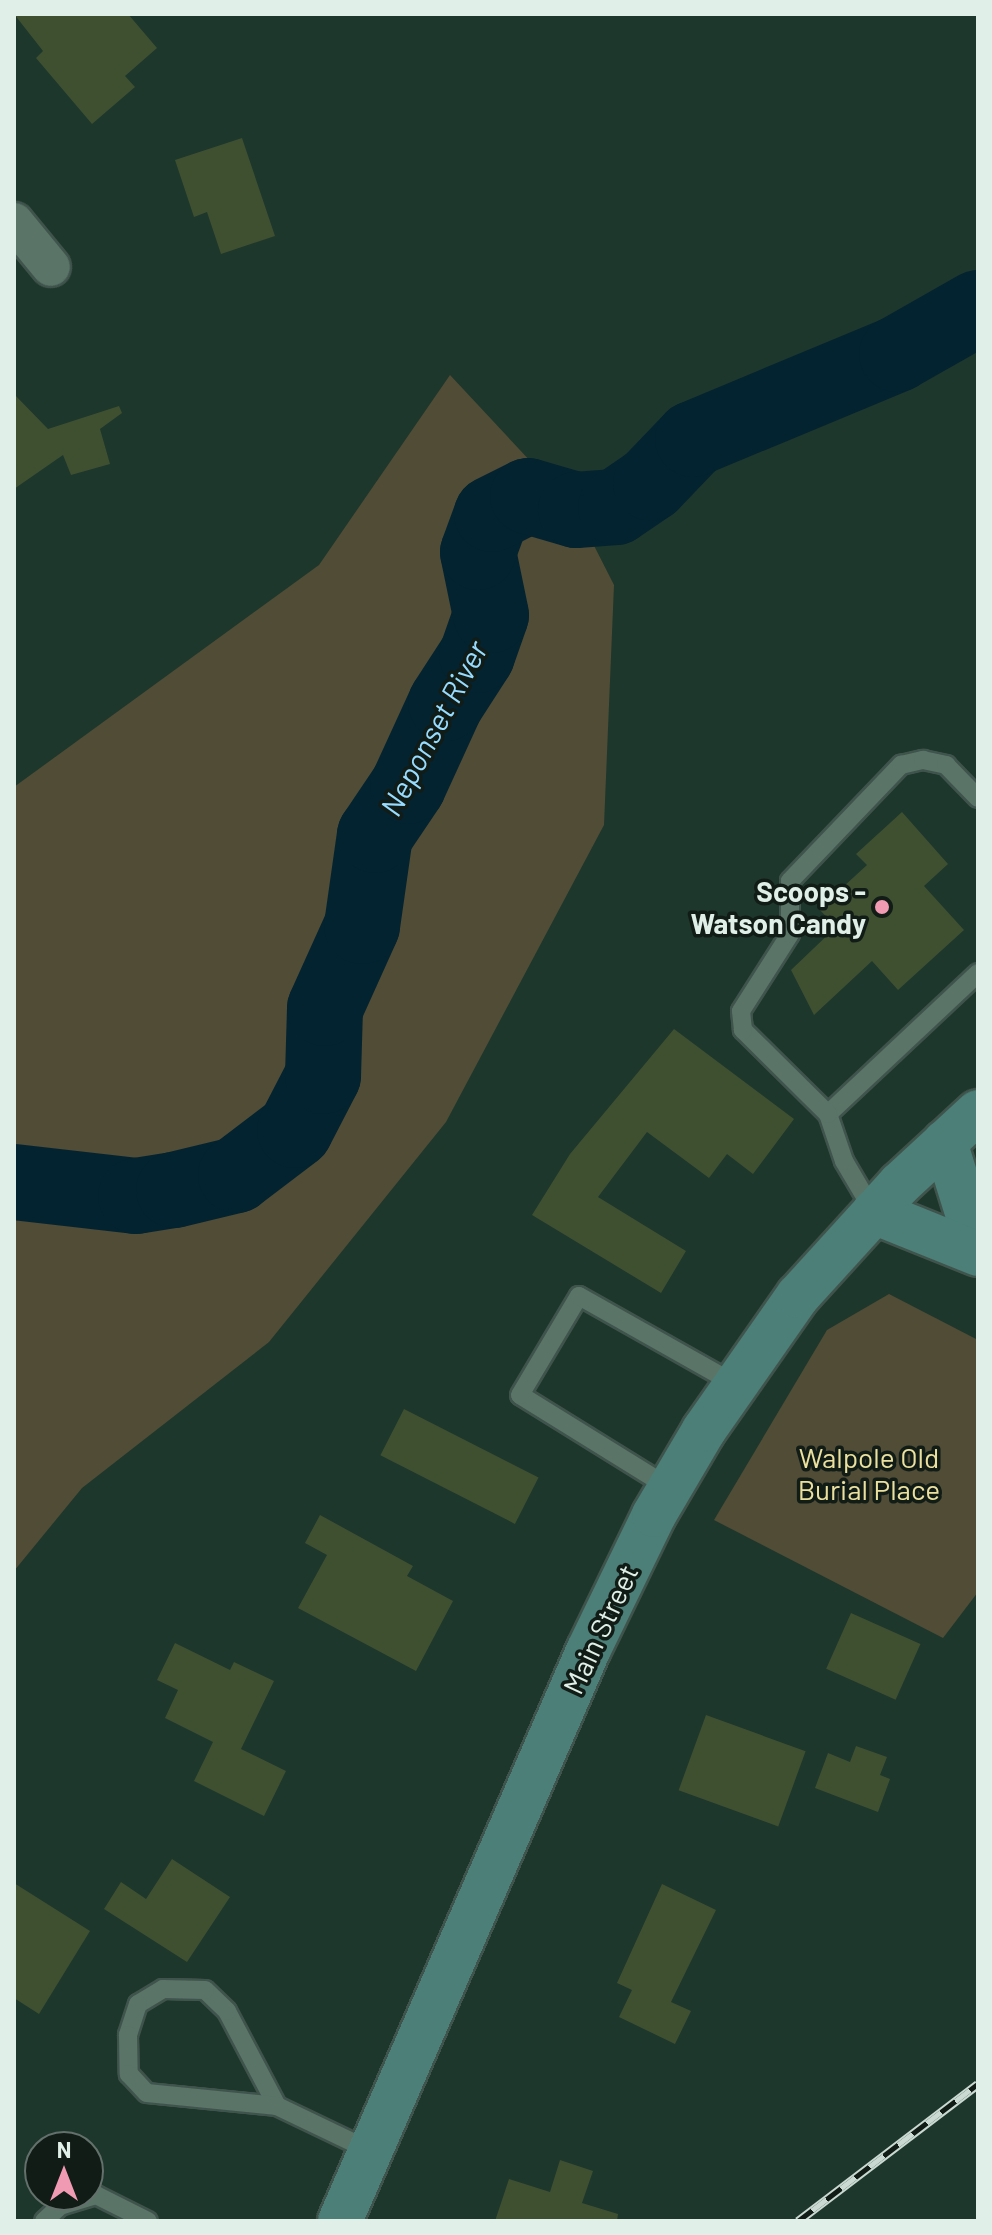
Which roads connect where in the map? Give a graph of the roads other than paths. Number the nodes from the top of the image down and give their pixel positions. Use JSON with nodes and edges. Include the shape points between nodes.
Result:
{"nodes":[{"id":1,"x":14,"y":222,"type":"edge"},
{"id":2,"x":51,"y":267,"type":"dead end"},
{"id":3,"x":978,"y":798,"type":"edge"},
{"id":4,"x":978,"y":973,"type":"edge"},
{"id":5,"x":978,"y":1112,"type":"edge"},
{"id":6,"x":828,"y":1114,"type":"junction"},
{"id":7,"x":945,"y":1142,"type":"junction"},
{"id":8,"x":874,"y":1212,"type":"junction"},
{"id":9,"x":978,"y":1248,"type":"edge"},
{"id":10,"x":978,"y":1254,"type":"edge"},
{"id":11,"x":735,"y":1384,"type":"junction"},
{"id":12,"x":670,"y":1488,"type":"junction"},
{"id":13,"x":277,"y":2106,"type":"junction"},
{"id":14,"x":371,"y":2151,"type":"junction"},
{"id":15,"x":44,"y":2221,"type":"edge"},
{"id":16,"x":148,"y":2221,"type":"edge"},
{"id":17,"x":340,"y":2221,"type":"edge"}],
"edges":[{"from":1,"to":2,"type":"street"},
{"from":3,"to":6,"type":"lane","via":[[946,765],[923,760],[901,765],[790,881],[790,934],[745,1002],[739,1022]]},
{"from":4,"to":6,"type":"lane"},
{"from":5,"to":7,"type":"main road","name":"Main Street"},
{"from":6,"to":8,"type":"lane","via":[[844,1161]]},
{"from":7,"to":8,"type":"main road","name":"Main Street"},
{"from":7,"to":9,"type":"main road"},
{"from":8,"to":10,"type":"main road"},
{"from":8,"to":11,"type":"main road","name":"Main Street","via":[[798,1296]]},
{"from":11,"to":12,"type":"main road","name":"Main Street"},
{"from":11,"to":12,"type":"lane","via":[[579,1296],[520,1395]]},
{"from":12,"to":14,"type":"main road","name":"Main Street","via":[[588,1651]]},
{"from":13,"to":13,"type":"lane","via":[[147,2093],[129,2074],[128,2035],[138,2004],[163,1989],[205,1990],[227,2011]]},
{"from":13,"to":14,"type":"lane"},
{"from":14,"to":17,"type":"main road","name":"Main Street"},
{"from":15,"to":16,"type":"lane","via":[[60,2206],[96,2195]]}]}
